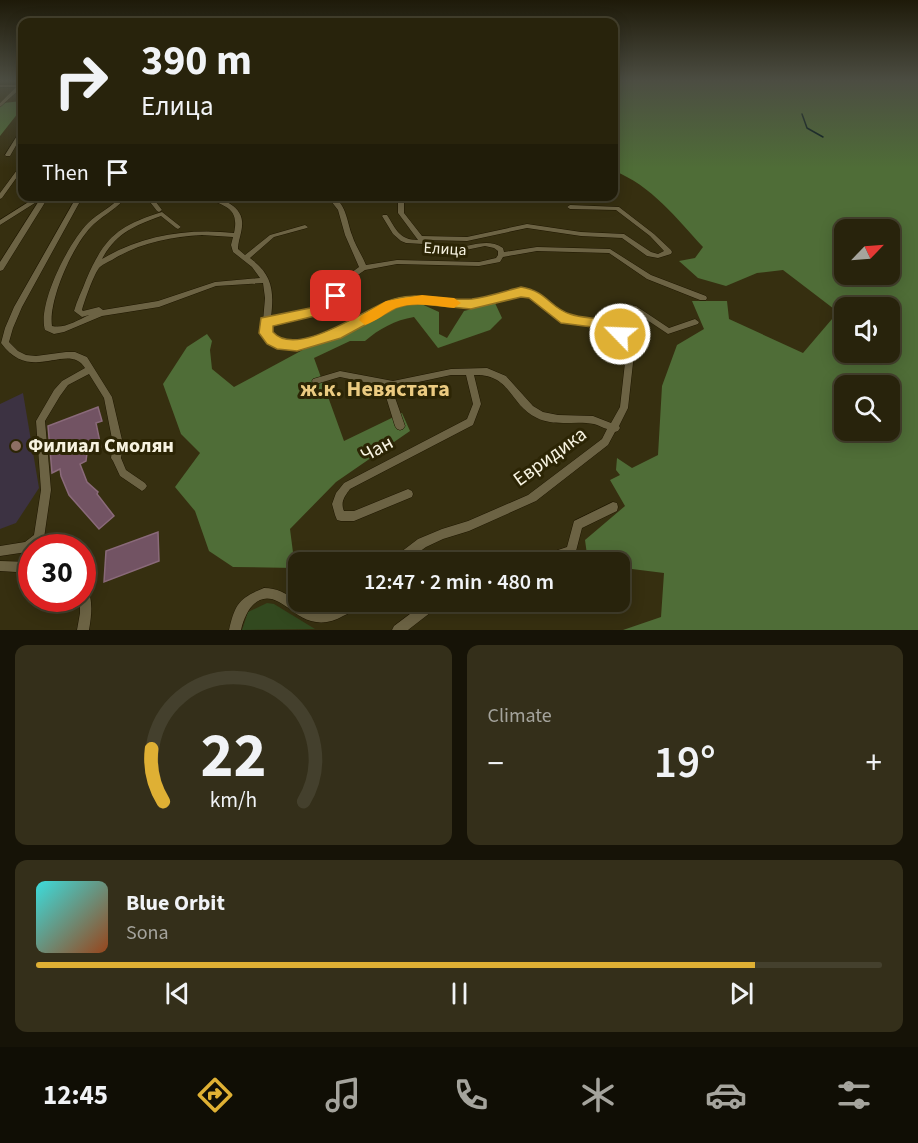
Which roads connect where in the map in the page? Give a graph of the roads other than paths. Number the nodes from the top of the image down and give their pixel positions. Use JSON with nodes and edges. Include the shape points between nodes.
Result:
{"nodes":[{"id":1,"x":18,"y":138,"type":"edge"},
{"id":2,"x":8,"y":154,"type":"dead end"},
{"id":3,"x":18,"y":172,"type":"edge"},
{"id":4,"x":0,"y":197,"type":"edge"},
{"id":5,"x":37,"y":201,"type":"edge"},
{"id":6,"x":42,"y":201,"type":"edge"},
{"id":7,"x":77,"y":201,"type":"edge"},
{"id":8,"x":120,"y":201,"type":"edge"},
{"id":9,"x":152,"y":201,"type":"edge"},
{"id":10,"x":217,"y":201,"type":"edge"},
{"id":11,"x":334,"y":201,"type":"edge"},
{"id":12,"x":401,"y":201,"type":"edge"},
{"id":13,"x":570,"y":207,"type":"dead end"},
{"id":14,"x":160,"y":212,"type":"junction"},
{"id":15,"x":385,"y":216,"type":"dead end"},
{"id":16,"x":0,"y":223,"type":"edge"},
{"id":17,"x":178,"y":227,"type":"dead end"},
{"id":18,"x":305,"y":227,"type":"dead end"},
{"id":19,"x":237,"y":235,"type":"junction"},
{"id":20,"x":421,"y":240,"type":"junction"},
{"id":21,"x":501,"y":255,"type":"junction"},
{"id":22,"x":245,"y":259,"type":"junction"},
{"id":23,"x":97,"y":266,"type":"junction"},
{"id":24,"x":0,"y":268,"type":"edge"},
{"id":25,"x":363,"y":268,"type":"junction"},
{"id":26,"x":266,"y":280,"type":"junction"},
{"id":27,"x":703,"y":298,"type":"dead end"},
{"id":28,"x":122,"y":309,"type":"junction"},
{"id":29,"x":266,"y":322,"type":"junction"},
{"id":30,"x":694,"y":322,"type":"dead end"},
{"id":31,"x":603,"y":323,"type":"junction"},
{"id":32,"x":90,"y":369,"type":"junction"},
{"id":33,"x":469,"y":371,"type":"junction"},
{"id":34,"x":316,"y":381,"type":"dead end"},
{"id":35,"x":393,"y":384,"type":"junction"},
{"id":36,"x":400,"y":426,"type":"dead end"},
{"id":37,"x":615,"y":428,"type":"junction"},
{"id":38,"x":142,"y":486,"type":"dead end"},
{"id":39,"x":408,"y":494,"type":"dead end"},
{"id":40,"x":613,"y":507,"type":"dead end"},
{"id":41,"x":0,"y":550,"type":"edge"},
{"id":42,"x":410,"y":552,"type":"edge"},
{"id":43,"x":568,"y":552,"type":"edge"},
{"id":44,"x":0,"y":566,"type":"edge"},
{"id":45,"x":18,"y":567,"type":"edge"},
{"id":46,"x":288,"y":600,"type":"edge"},
{"id":47,"x":86,"y":612,"type":"edge"},
{"id":48,"x":307,"y":612,"type":"edge"},
{"id":49,"x":341,"y":612,"type":"edge"},
{"id":50,"x":422,"y":612,"type":"edge"},
{"id":51,"x":83,"y":630,"type":"edge"},
{"id":52,"x":235,"y":630,"type":"edge"},
{"id":53,"x":398,"y":630,"type":"edge"}],
"edges":[{"from":1,"to":2,"type":"street"},
{"from":3,"to":4,"type":"street"},
{"from":5,"to":16,"type":"street"},
{"from":6,"to":24,"type":"street"},
{"from":7,"to":32,"type":"street","via":[[21,301],[5,343],[12,353],[28,360],[81,356]]},
{"from":8,"to":28,"type":"street","via":[[78,238],[49,305],[46,323],[54,331]]},
{"from":9,"to":14,"type":"street"},
{"from":10,"to":19,"type":"street","via":[[238,214],[241,222]]},
{"from":11,"to":25,"type":"street","via":[[345,216]]},
{"from":12,"to":20,"type":"street","name":"Елица","via":[[401,213]]},
{"from":13,"to":20,"type":"street","via":[[617,208],[669,253],[649,254],[624,236],[527,226],[467,239]]},
{"from":14,"to":17,"type":"street"},
{"from":14,"to":23,"type":"street","via":[[116,236]]},
{"from":15,"to":20,"type":"street","via":[[401,241]]},
{"from":18,"to":22,"type":"street","via":[[272,236]]},
{"from":19,"to":22,"type":"street","via":[[235,250]]},
{"from":19,"to":23,"type":"street","via":[[191,234],[149,242]]},
{"from":20,"to":21,"type":"street","name":"Елица","via":[[456,249],[492,245],[501,250]]},
{"from":21,"to":25,"type":"street","name":"Елица","via":[[498,260],[479,264],[415,261]]},
{"from":21,"to":27,"type":"street","via":[[537,249],[610,251],[649,277]]},
{"from":22,"to":26,"type":"street"},
{"from":23,"to":28,"type":"street","via":[[78,311],[82,314]]},
{"from":25,"to":29,"type":"street","via":[[350,277],[329,303],[314,312]]},
{"from":26,"to":28,"type":"street","via":[[215,284],[159,304]]},
{"from":26,"to":29,"type":"street","via":[[270,288]]},
{"from":29,"to":31,"type":"street","via":[[266,333],[272,340],[297,345],[336,335],[407,300],[471,304],[521,292],[533,294],[566,319]]},
{"from":30,"to":31,"type":"street","via":[[668,331],[636,309]]},
{"from":31,"to":37,"type":"street","name":"Евридика","via":[[628,343],[630,354],[624,408]]},
{"from":32,"to":38,"type":"street","via":[[108,397],[118,444],[116,458],[123,474]]},
{"from":32,"to":41,"type":"street","via":[[65,383],[40,421],[46,490],[39,538],[27,547]]},
{"from":33,"to":35,"type":"street"},
{"from":33,"to":37,"type":"street","via":[[498,375],[541,416],[593,420]]},
{"from":33,"to":39,"type":"street","name":"Чан","via":[[477,404],[470,422],[347,486],[338,498],[337,510],[341,516],[354,516]]},
{"from":34,"to":35,"type":"street","via":[[340,374]]},
{"from":35,"to":36,"type":"street","via":[[387,387]]},
{"from":37,"to":42,"type":"street","name":"Евридика","via":[[605,442],[532,498],[442,534]]},
{"from":40,"to":43,"type":"street","via":[[578,525]]},
{"from":44,"to":45,"type":"street"},
{"from":46,"to":52,"type":"street","via":[[264,593],[246,602]]},
{"from":47,"to":51,"type":"street"},
{"from":48,"to":49,"type":"street","via":[[319,617]]},
{"from":50,"to":53,"type":"street"}]}
